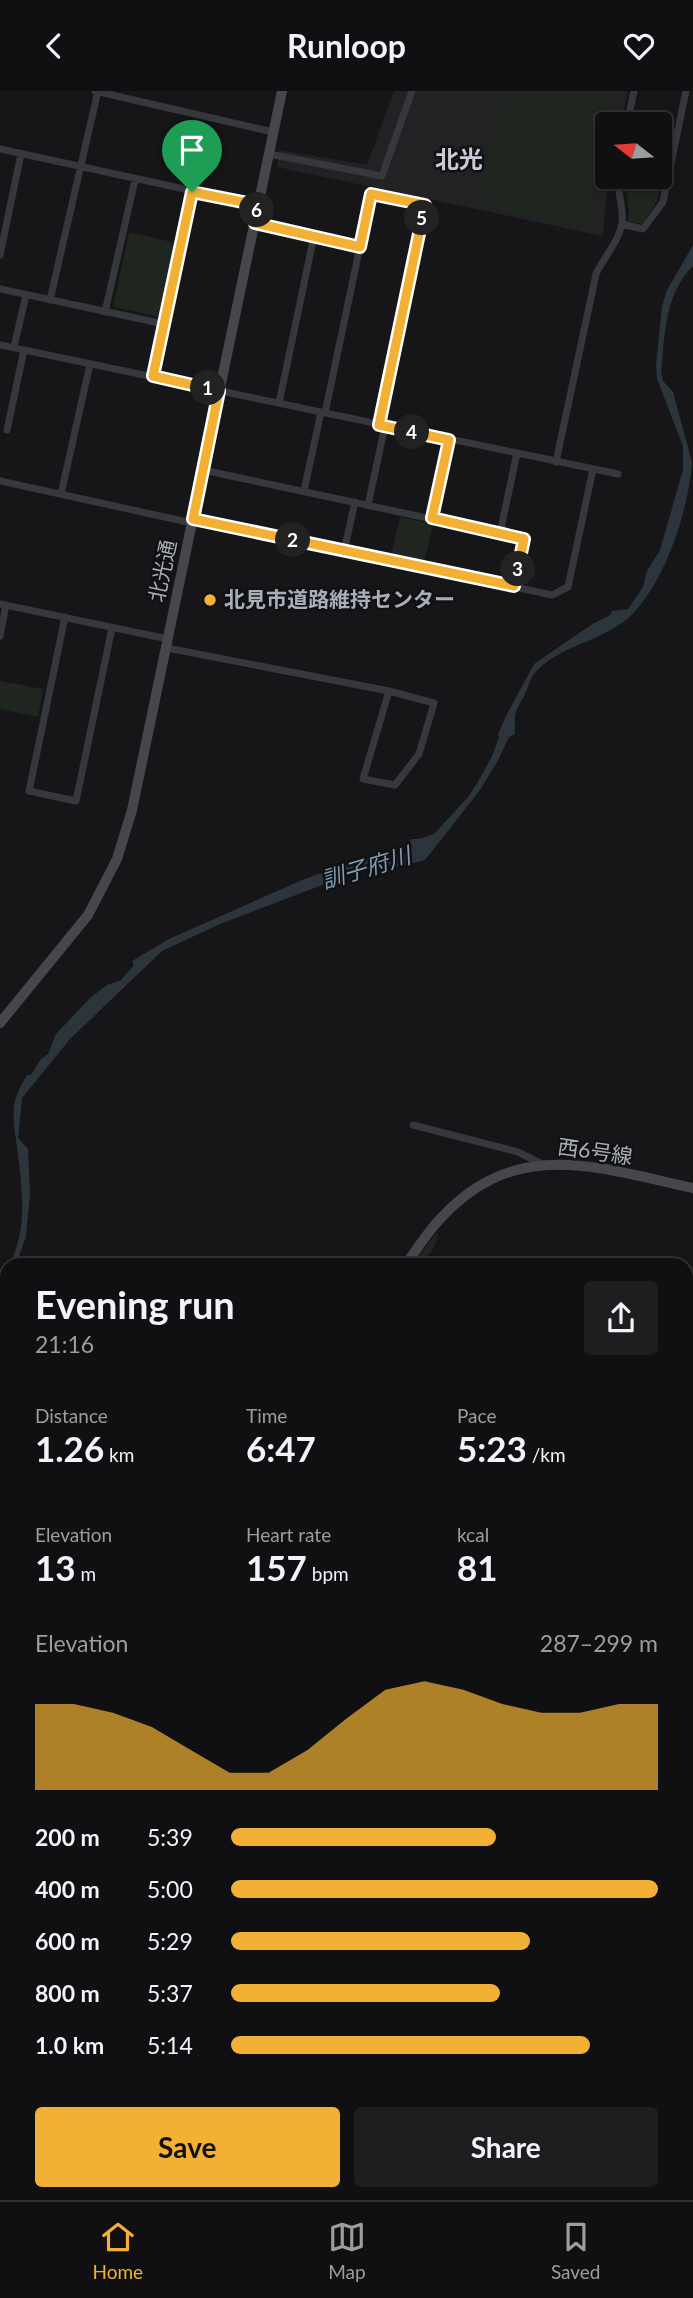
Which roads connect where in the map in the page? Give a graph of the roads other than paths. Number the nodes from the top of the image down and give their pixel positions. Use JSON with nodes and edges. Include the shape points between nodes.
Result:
{"nodes":[{"id":1,"x":97,"y":91,"type":"edge"},
{"id":2,"x":282,"y":91,"type":"edge"},
{"id":3,"x":412,"y":91,"type":"edge"},
{"id":4,"x":634,"y":91,"type":"edge"},
{"id":5,"x":686,"y":91,"type":"edge"},
{"id":6,"x":630,"y":112,"type":"edge"},
{"id":7,"x":273,"y":132,"type":"junction"},
{"id":8,"x":0,"y":149,"type":"edge"},
{"id":9,"x":21,"y":154,"type":"junction"},
{"id":10,"x":269,"y":154,"type":"junction"},
{"id":11,"x":80,"y":167,"type":"junction"},
{"id":12,"x":135,"y":180,"type":"junction"},
{"id":13,"x":619,"y":189,"type":"edge"},
{"id":14,"x":192,"y":192,"type":"junction"},
{"id":15,"x":258,"y":205,"type":"junction"},
{"id":16,"x":255,"y":223,"type":"junction"},
{"id":17,"x":622,"y":224,"type":"junction"},
{"id":18,"x":314,"y":236,"type":"junction"},
{"id":19,"x":360,"y":247,"type":"junction"},
{"id":20,"x":0,"y":255,"type":"edge"},
{"id":21,"x":0,"y":289,"type":"edge"},
{"id":22,"x":26,"y":295,"type":"junction"},
{"id":23,"x":50,"y":300,"type":"junction"},
{"id":24,"x":105,"y":312,"type":"junction"},
{"id":25,"x":164,"y":324,"type":"junction"},
{"id":26,"x":0,"y":345,"type":"edge"},
{"id":27,"x":14,"y":347,"type":"junction"},
{"id":28,"x":24,"y":350,"type":"junction"},
{"id":29,"x":90,"y":364,"type":"junction"},
{"id":30,"x":153,"y":376,"type":"junction"},
{"id":31,"x":219,"y":391,"type":"junction"},
{"id":32,"x":279,"y":403,"type":"junction"},
{"id":33,"x":323,"y":413,"type":"junction"},
{"id":34,"x":382,"y":425,"type":"junction"},
{"id":35,"x":8,"y":430,"type":"dead end"},
{"id":36,"x":449,"y":440,"type":"junction"},
{"id":37,"x":517,"y":453,"type":"junction"},
{"id":38,"x":556,"y":462,"type":"junction"},
{"id":39,"x":593,"y":469,"type":"junction"},
{"id":40,"x":203,"y":470,"type":"junction"},
{"id":41,"x":618,"y":474,"type":"dead end"},
{"id":42,"x":0,"y":481,"type":"edge"},
{"id":43,"x":304,"y":491,"type":"junction"},
{"id":44,"x":61,"y":494,"type":"junction"},
{"id":45,"x":355,"y":502,"type":"junction"},
{"id":46,"x":368,"y":505,"type":"junction"},
{"id":47,"x":432,"y":518,"type":"junction"},
{"id":48,"x":193,"y":521,"type":"junction"},
{"id":49,"x":500,"y":533,"type":"junction"},
{"id":50,"x":344,"y":551,"type":"junction"},
{"id":51,"x":514,"y":586,"type":"junction"},
{"id":52,"x":3,"y":604,"type":"edge"},
{"id":53,"x":65,"y":617,"type":"junction"},
{"id":54,"x":112,"y":628,"type":"junction"},
{"id":55,"x":0,"y":636,"type":"edge"},
{"id":56,"x":167,"y":644,"type":"junction"},
{"id":57,"x":389,"y":691,"type":"junction"},
{"id":58,"x":0,"y":1023,"type":"edge"},
{"id":59,"x":413,"y":1125,"type":"dead end"},
{"id":60,"x":542,"y":1164,"type":"junction"},
{"id":61,"x":693,"y":1188,"type":"edge"},
{"id":62,"x":410,"y":1258,"type":"edge"}],
"edges":[{"from":1,"to":7,"type":"street"},
{"from":1,"to":11,"type":"street"},
{"from":2,"to":7,"type":"street","name":"北光通"},
{"from":3,"to":10,"type":"street","via":[[382,176]]},
{"from":4,"to":6,"type":"street"},
{"from":5,"to":17,"type":"street","via":[[663,202],[643,229]]},
{"from":7,"to":10,"type":"street","name":"北光通"},
{"from":8,"to":9,"type":"street"},
{"from":9,"to":11,"type":"street"},
{"from":9,"to":20,"type":"street"},
{"from":10,"to":15,"type":"street","name":"北光通"},
{"from":11,"to":12,"type":"street"},
{"from":11,"to":23,"type":"street"},
{"from":12,"to":14,"type":"street"},
{"from":12,"to":24,"type":"street"},
{"from":13,"to":17,"type":"street"},
{"from":14,"to":15,"type":"street"},
{"from":14,"to":25,"type":"street"},
{"from":15,"to":16,"type":"street","name":"北光通"},
{"from":16,"to":18,"type":"street"},
{"from":16,"to":31,"type":"street","name":"北光通"},
{"from":17,"to":38,"type":"street","via":[[596,274]]},
{"from":18,"to":19,"type":"street"},
{"from":18,"to":32,"type":"street"},
{"from":19,"to":33,"type":"street"},
{"from":19,"to":34,"type":"street","via":[[371,194],[425,205]]},
{"from":21,"to":22,"type":"street"},
{"from":22,"to":23,"type":"street"},
{"from":22,"to":27,"type":"street"},
{"from":23,"to":24,"type":"street"},
{"from":24,"to":25,"type":"street"},
{"from":25,"to":30,"type":"street"},
{"from":26,"to":27,"type":"street"},
{"from":27,"to":28,"type":"street"},
{"from":28,"to":29,"type":"street"},
{"from":28,"to":35,"type":"street"},
{"from":29,"to":30,"type":"street"},
{"from":29,"to":44,"type":"street"},
{"from":30,"to":31,"type":"street"},
{"from":31,"to":32,"type":"street"},
{"from":31,"to":40,"type":"street","name":"北光通"},
{"from":32,"to":33,"type":"street"},
{"from":33,"to":34,"type":"street"},
{"from":33,"to":43,"type":"street"},
{"from":34,"to":36,"type":"street"},
{"from":34,"to":46,"type":"street"},
{"from":36,"to":37,"type":"street"},
{"from":36,"to":47,"type":"street"},
{"from":37,"to":38,"type":"street"},
{"from":37,"to":49,"type":"street"},
{"from":38,"to":39,"type":"street"},
{"from":39,"to":41,"type":"street"},
{"from":39,"to":51,"type":"street","via":[[568,587],[552,595]]},
{"from":40,"to":43,"type":"street"},
{"from":40,"to":48,"type":"street","name":"北光通"},
{"from":42,"to":44,"type":"street"},
{"from":43,"to":45,"type":"street"},
{"from":44,"to":48,"type":"street"},
{"from":45,"to":46,"type":"street"},
{"from":45,"to":50,"type":"street"},
{"from":46,"to":47,"type":"street"},
{"from":47,"to":49,"type":"street"},
{"from":48,"to":50,"type":"street"},
{"from":48,"to":56,"type":"street","name":"北光通"},
{"from":49,"to":51,"type":"street","via":[[524,539]]},
{"from":50,"to":51,"type":"street"},
{"from":52,"to":53,"type":"street"},
{"from":52,"to":55,"type":"street"},
{"from":53,"to":54,"type":"street"},
{"from":53,"to":54,"type":"street","via":[[29,791],[76,801]]},
{"from":54,"to":56,"type":"street"},
{"from":56,"to":57,"type":"street"},
{"from":56,"to":58,"type":"street","name":"北光通","via":[[132,810],[117,859],[89,915]]},
{"from":57,"to":57,"type":"street","via":[[363,779],[395,785],[419,754],[434,703]]},
{"from":59,"to":60,"type":"street","via":[[518,1152]]},
{"from":60,"to":61,"type":"street","name":"西6号線","via":[[577,1165]]},
{"from":60,"to":62,"type":"street","name":"西6号線","via":[[489,1179],[464,1196],[440,1218]]}]}
